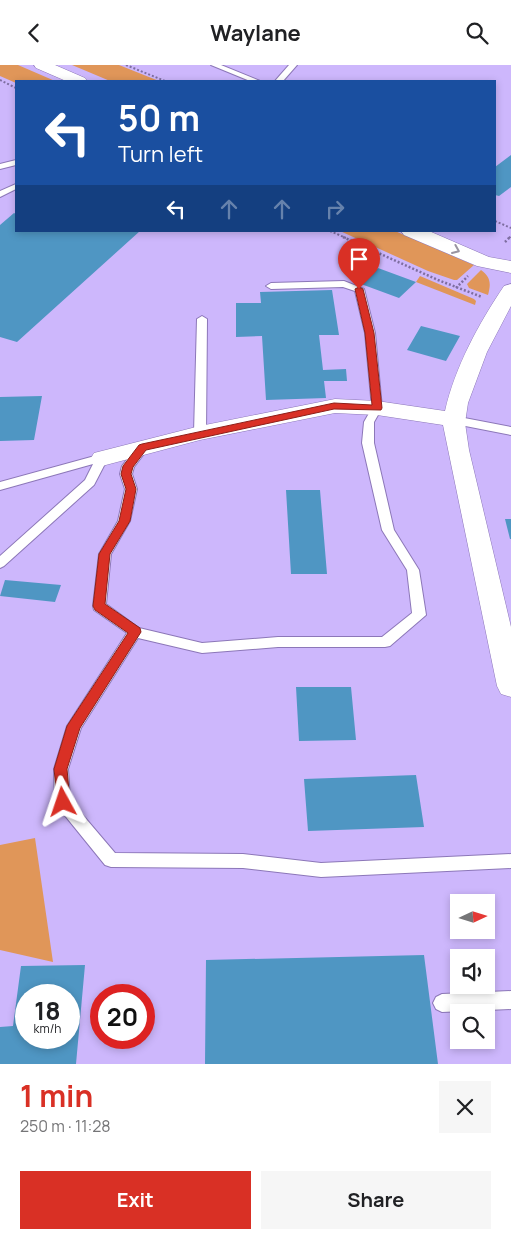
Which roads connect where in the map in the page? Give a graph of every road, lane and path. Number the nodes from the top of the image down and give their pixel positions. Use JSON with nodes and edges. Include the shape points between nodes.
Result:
{"nodes":[{"id":1,"x":42,"y":65,"type":"edge"},
{"id":2,"x":126,"y":65,"type":"edge"},
{"id":3,"x":215,"y":65,"type":"edge"},
{"id":4,"x":293,"y":65,"type":"edge"},
{"id":5,"x":0,"y":80,"type":"edge"},
{"id":6,"x":77,"y":80,"type":"edge"},
{"id":7,"x":163,"y":80,"type":"edge"},
{"id":8,"x":253,"y":80,"type":"edge"},
{"id":9,"x":280,"y":80,"type":"edge"},
{"id":10,"x":15,"y":88,"type":"edge"},
{"id":11,"x":15,"y":162,"type":"edge"},
{"id":12,"x":0,"y":167,"type":"edge"},
{"id":13,"x":15,"y":186,"type":"edge"},
{"id":14,"x":0,"y":194,"type":"edge"},
{"id":15,"x":496,"y":221,"type":"edge"},
{"id":16,"x":511,"y":228,"type":"edge"},
{"id":17,"x":332,"y":232,"type":"edge"},
{"id":18,"x":414,"y":232,"type":"edge"},
{"id":19,"x":459,"y":232,"type":"edge"},
{"id":20,"x":511,"y":236,"type":"edge"},
{"id":21,"x":508,"y":249,"type":"edge"},
{"id":22,"x":511,"y":267,"type":"edge"},
{"id":23,"x":271,"y":286,"type":"dead end"},
{"id":24,"x":511,"y":290,"type":"edge"},
{"id":25,"x":485,"y":298,"type":"dead end"},
{"id":26,"x":202,"y":319,"type":"dead end"},
{"id":27,"x":377,"y":408,"type":"junction"},
{"id":28,"x":454,"y":421,"type":"junction"},
{"id":29,"x":511,"y":431,"type":"edge"},
{"id":30,"x":200,"y":433,"type":"junction"},
{"id":31,"x":142,"y":447,"type":"junction"},
{"id":32,"x":102,"y":458,"type":"junction"},
{"id":33,"x":0,"y":486,"type":"edge"},
{"id":34,"x":0,"y":563,"type":"edge"},
{"id":35,"x":135,"y":632,"type":"junction"},
{"id":36,"x":511,"y":686,"type":"edge"},
{"id":37,"x":511,"y":861,"type":"edge"},
{"id":38,"x":511,"y":1000,"type":"edge"},
{"id":39,"x":442,"y":1003,"type":"dead end"}],
"edges":[{"from":1,"to":6,"type":"main road"},
{"from":2,"to":7,"type":"path"},
{"from":3,"to":8,"type":"lane"},
{"from":4,"to":9,"type":"lane"},
{"from":5,"to":10,"type":"path"},
{"from":11,"to":12,"type":"lane"},
{"from":13,"to":14,"type":"lane"},
{"from":15,"to":16,"type":"path"},
{"from":17,"to":25,"type":"path"},
{"from":18,"to":22,"type":"main road","one_way":true,"via":[[484,262]]},
{"from":19,"to":21,"type":"main road"},
{"from":20,"to":21,"type":"path"},
{"from":23,"to":27,"type":"lane","via":[[344,284],[359,289],[370,333]]},
{"from":24,"to":28,"type":"street","via":[[475,357]]},
{"from":26,"to":30,"type":"lane"},
{"from":27,"to":28,"type":"street"},
{"from":27,"to":30,"type":"street","via":[[334,406]]},
{"from":27,"to":35,"type":"lane","via":[[369,423],[368,443],[388,531],[413,570],[420,615],[385,642],[278,642],[202,648]]},
{"from":28,"to":29,"type":"lane"},
{"from":28,"to":36,"type":"street"},
{"from":30,"to":31,"type":"street"},
{"from":31,"to":32,"type":"street"},
{"from":31,"to":35,"type":"lane","via":[[126,474],[131,489],[124,521],[104,554],[99,606]]},
{"from":32,"to":33,"type":"lane"},
{"from":32,"to":34,"type":"lane","via":[[90,482]]},
{"from":35,"to":37,"type":"lane","via":[[74,726],[61,769],[63,802],[111,860],[243,861],[321,870]]},
{"from":38,"to":39,"type":"lane"}]}
